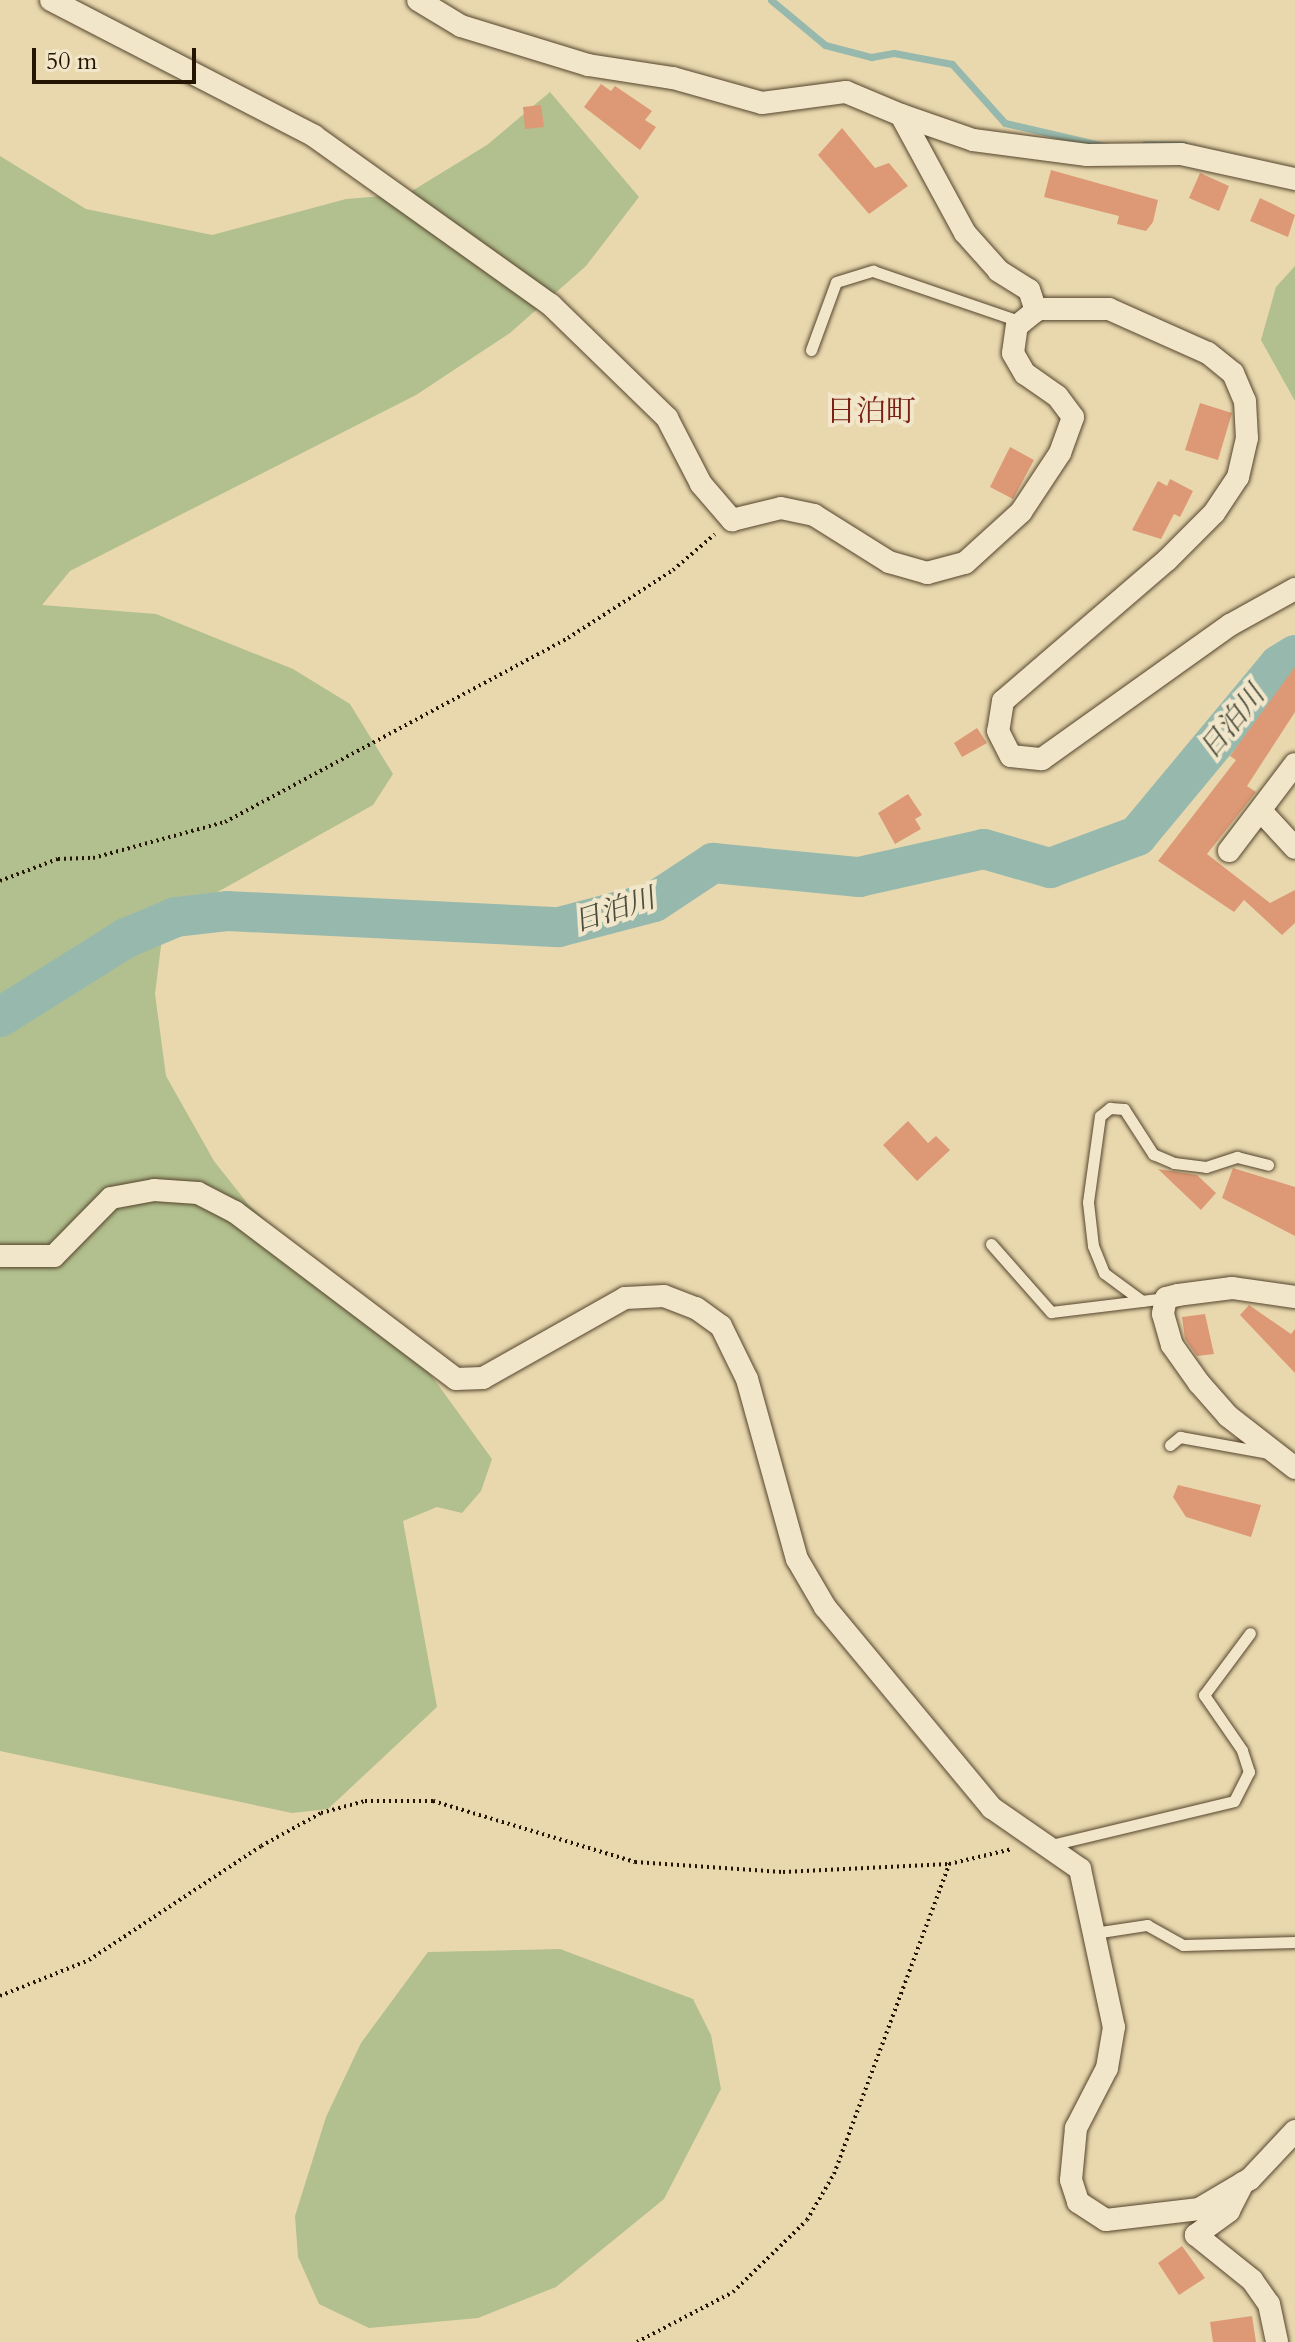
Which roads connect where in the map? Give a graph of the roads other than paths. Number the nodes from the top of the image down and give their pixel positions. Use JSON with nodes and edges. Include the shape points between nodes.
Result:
{"nodes":[{"id":1,"x":51,"y":0,"type":"edge"},
{"id":2,"x":418,"y":0,"type":"edge"},
{"id":3,"x":901,"y":115,"type":"junction"},
{"id":4,"x":1295,"y":179,"type":"edge"},
{"id":5,"x":1029,"y":316,"type":"junction"},
{"id":6,"x":811,"y":350,"type":"dead end"},
{"id":7,"x":1295,"y":589,"type":"edge"},
{"id":8,"x":1295,"y":764,"type":"edge"},
{"id":9,"x":1261,"y":811,"type":"junction"},
{"id":10,"x":1295,"y":848,"type":"edge"},
{"id":11,"x":1229,"y":851,"type":"dead end"},
{"id":12,"x":1268,"y":1165,"type":"dead end"},
{"id":13,"x":991,"y":1244,"type":"dead end"},
{"id":14,"x":0,"y":1256,"type":"edge"},
{"id":15,"x":1295,"y":1297,"type":"edge"},
{"id":16,"x":1166,"y":1298,"type":"junction"},
{"id":17,"x":1142,"y":1301,"type":"junction"},
{"id":18,"x":1170,"y":1445,"type":"dead end"},
{"id":19,"x":1277,"y":1454,"type":"junction"},
{"id":20,"x":1295,"y":1468,"type":"edge"},
{"id":21,"x":1250,"y":1633,"type":"dead end"},
{"id":22,"x":1049,"y":1843,"type":"junction"},
{"id":23,"x":1094,"y":1933,"type":"junction"},
{"id":24,"x":1295,"y":1942,"type":"edge"},
{"id":25,"x":1295,"y":2131,"type":"edge"},
{"id":26,"x":1244,"y":2182,"type":"junction"},
{"id":27,"x":1277,"y":2342,"type":"edge"}],
"edges":[{"from":1,"to":5,"type":"street","via":[[314,136],[551,305],[667,418],[701,484],[732,520],[781,508],[814,515],[889,562],[927,573],[965,563],[1021,512],[1060,453],[1073,417],[1025,374],[1013,353]]},
{"from":2,"to":3,"type":"street","via":[[461,26],[588,65],[673,78],[762,103],[846,92]]},
{"from":3,"to":4,"type":"street","via":[[973,140],[1087,155],[1181,154]]},
{"from":3,"to":5,"type":"street","via":[[965,233],[999,271],[1029,290]]},
{"from":5,"to":6,"type":"lane","via":[[873,271],[836,282]]},
{"from":5,"to":7,"type":"street","via":[[1109,309],[1208,353],[1233,373],[1245,401],[1247,438],[1238,477],[1214,513],[1003,701],[998,731],[1011,756],[1042,759],[1230,625]]},
{"from":8,"to":9,"type":"street"},
{"from":9,"to":10,"type":"street"},
{"from":9,"to":11,"type":"street"},
{"from":12,"to":17,"type":"lane","via":[[1237,1157],[1206,1167],[1174,1163],[1153,1154],[1124,1109],[1110,1108],[1100,1116],[1088,1202],[1093,1246],[1104,1273]]},
{"from":13,"to":17,"type":"lane","via":[[1051,1312]]},
{"from":14,"to":22,"type":"street","via":[[54,1256],[111,1198],[154,1190],[198,1193],[235,1212],[456,1379],[483,1378],[625,1298],[664,1296],[696,1308],[721,1326],[747,1379],[797,1559],[825,1607],[992,1808]]},
{"from":15,"to":16,"type":"street","via":[[1232,1288]]},
{"from":16,"to":17,"type":"lane"},
{"from":16,"to":19,"type":"street","via":[[1172,1345],[1199,1383],[1228,1416]]},
{"from":18,"to":19,"type":"lane","via":[[1180,1437]]},
{"from":19,"to":20,"type":"street"},
{"from":21,"to":22,"type":"lane","via":[[1204,1695],[1242,1750],[1249,1772],[1234,1801]]},
{"from":22,"to":23,"type":"street","via":[[1080,1869]]},
{"from":23,"to":24,"type":"lane","via":[[1147,1925],[1183,1945]]},
{"from":23,"to":26,"type":"street","via":[[1114,2027],[1107,2068],[1076,2128],[1071,2180],[1078,2202],[1106,2220],[1199,2209]]},
{"from":25,"to":26,"type":"street"},
{"from":26,"to":27,"type":"street","via":[[1229,2211],[1196,2235],[1252,2280],[1269,2304]]}]}
